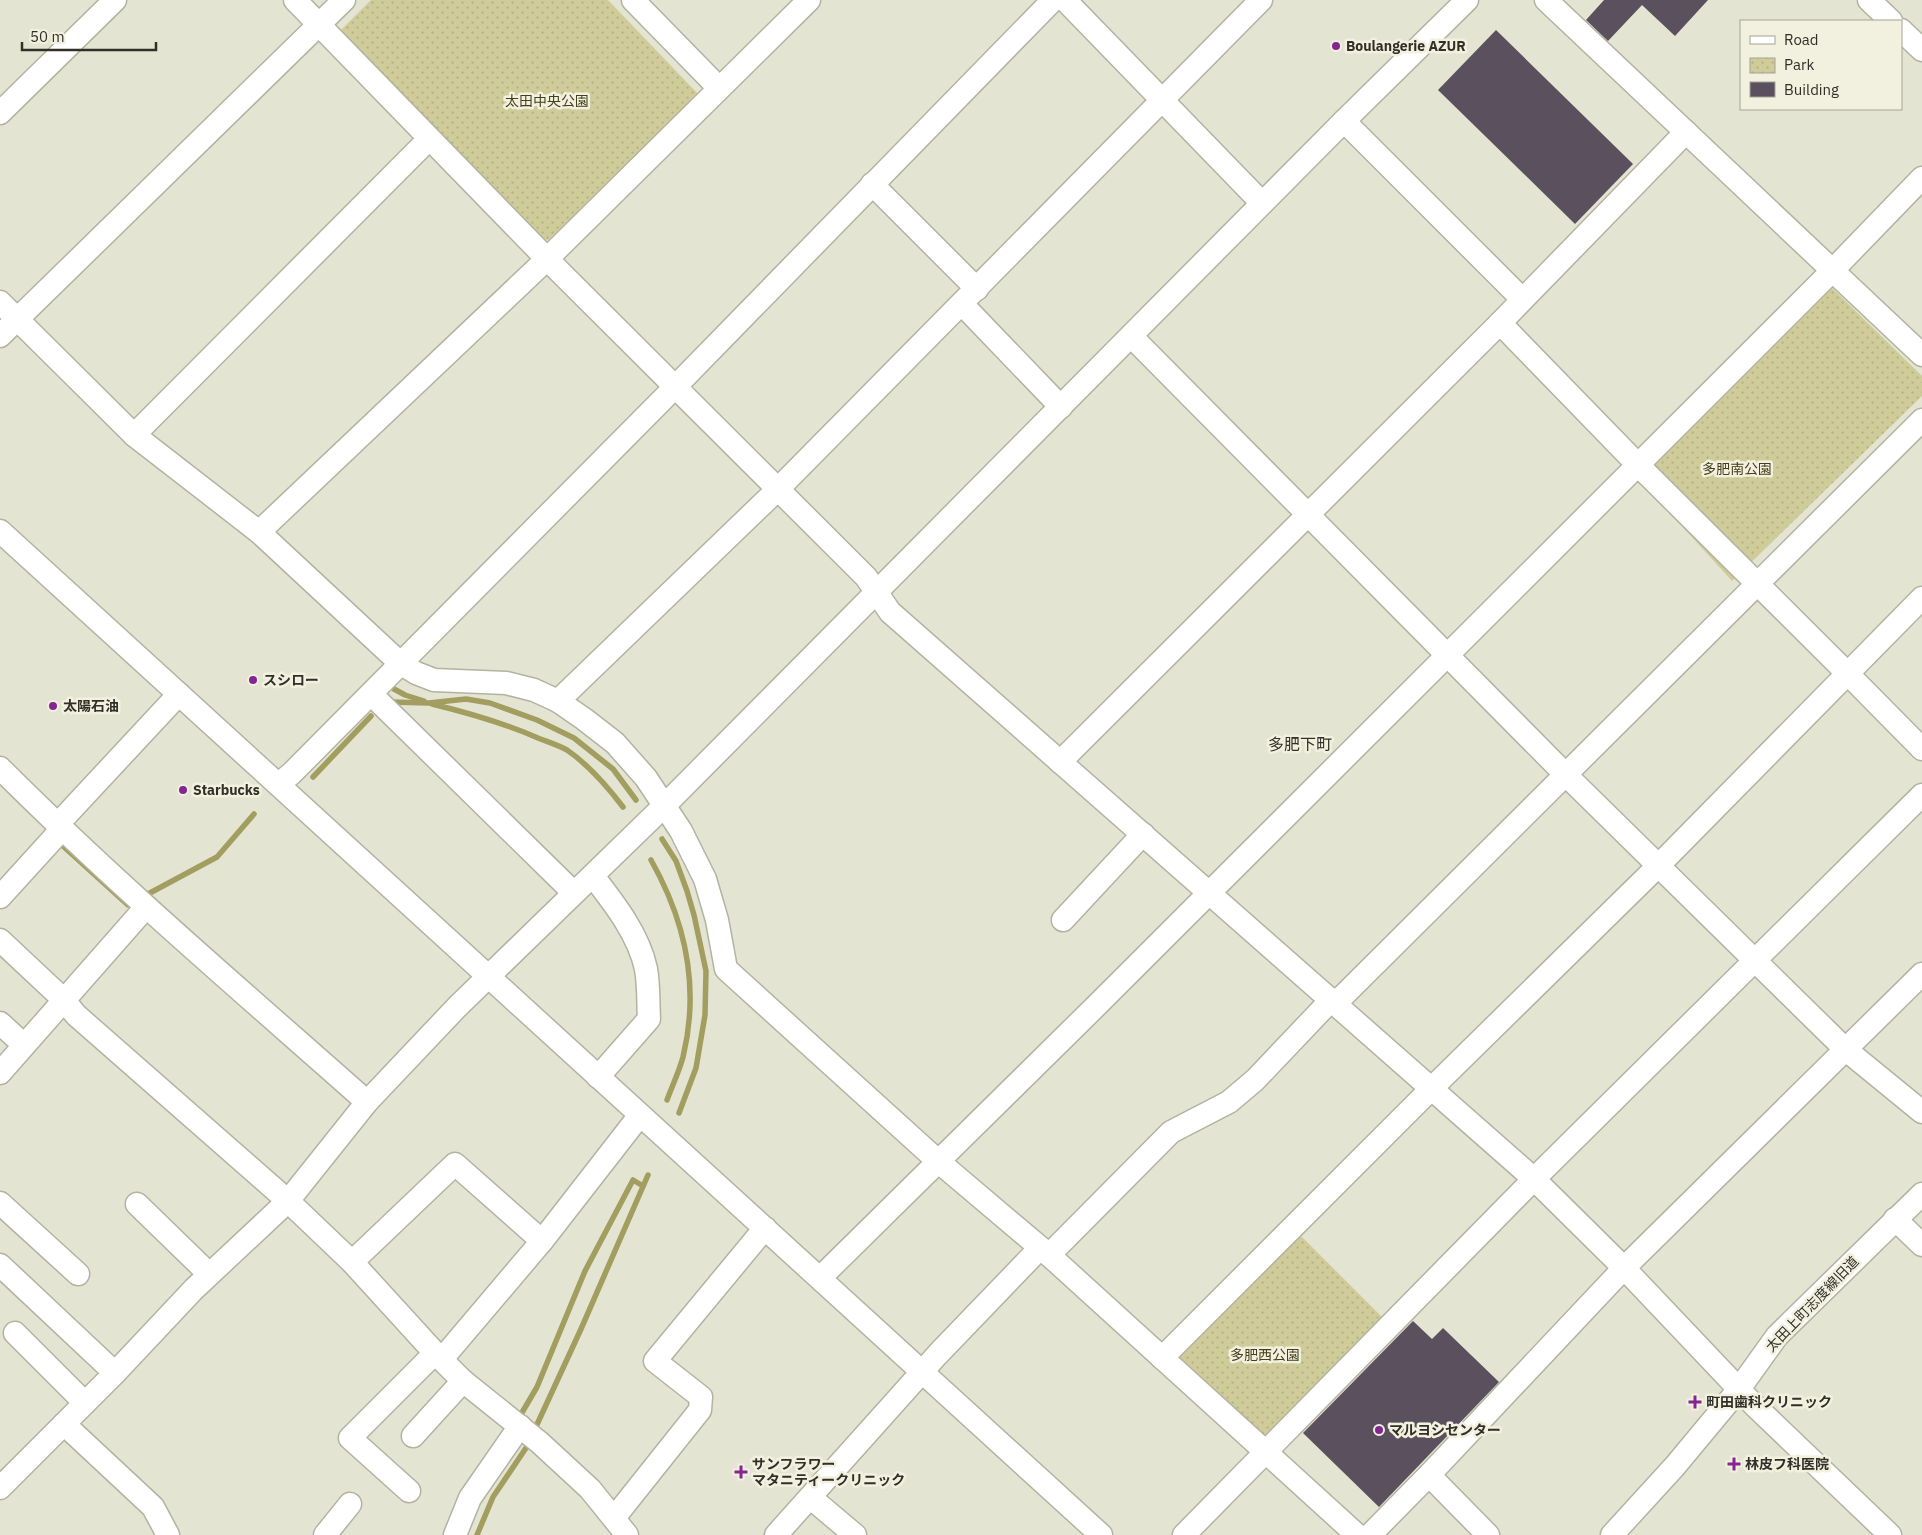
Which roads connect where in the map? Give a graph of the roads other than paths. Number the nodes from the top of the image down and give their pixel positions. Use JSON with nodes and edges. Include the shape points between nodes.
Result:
{"nodes":[{"id":1,"x":115,"y":0,"type":"edge"},
{"id":2,"x":295,"y":0,"type":"edge"},
{"id":3,"x":344,"y":0,"type":"edge"},
{"id":4,"x":633,"y":0,"type":"edge"},
{"id":5,"x":809,"y":0,"type":"edge"},
{"id":6,"x":1053,"y":0,"type":"edge"},
{"id":7,"x":1065,"y":0,"type":"edge"},
{"id":8,"x":1261,"y":0,"type":"edge"},
{"id":9,"x":1467,"y":0,"type":"edge"},
{"id":10,"x":1546,"y":0,"type":"edge"},
{"id":11,"x":1868,"y":0,"type":"edge"},
{"id":12,"x":1890,"y":20,"type":"edge"},
{"id":13,"x":318,"y":24,"type":"junction"},
{"id":14,"x":1902,"y":31,"type":"edge"},
{"id":15,"x":1922,"y":50,"type":"edge"},
{"id":16,"x":719,"y":88,"type":"junction"},
{"id":17,"x":1162,"y":99,"type":"junction"},
{"id":18,"x":0,"y":113,"type":"edge"},
{"id":19,"x":1344,"y":121,"type":"junction"},
{"id":20,"x":1686,"y":132,"type":"junction"},
{"id":21,"x":429,"y":139,"type":"junction"},
{"id":22,"x":1922,"y":178,"type":"edge"},
{"id":23,"x":872,"y":184,"type":"junction"},
{"id":24,"x":1262,"y":203,"type":"junction"},
{"id":25,"x":546,"y":259,"type":"junction"},
{"id":26,"x":1832,"y":271,"type":"junction"},
{"id":27,"x":969,"y":297,"type":"junction"},
{"id":28,"x":1522,"y":299,"type":"junction"},
{"id":29,"x":0,"y":302,"type":"edge"},
{"id":30,"x":18,"y":318,"type":"junction"},
{"id":31,"x":1500,"y":323,"type":"junction"},
{"id":32,"x":0,"y":336,"type":"edge"},
{"id":33,"x":1131,"y":336,"type":"junction"},
{"id":34,"x":1922,"y":356,"type":"edge"},
{"id":35,"x":676,"y":387,"type":"junction"},
{"id":36,"x":1061,"y":407,"type":"junction"},
{"id":37,"x":1922,"y":420,"type":"edge"},
{"id":38,"x":134,"y":435,"type":"junction"},
{"id":39,"x":1637,"y":464,"type":"junction"},
{"id":40,"x":778,"y":489,"type":"junction"},
{"id":41,"x":1308,"y":515,"type":"junction"},
{"id":42,"x":0,"y":531,"type":"edge"},
{"id":43,"x":258,"y":532,"type":"junction"},
{"id":44,"x":1757,"y":584,"type":"junction"},
{"id":45,"x":877,"y":593,"type":"junction"},
{"id":46,"x":1922,"y":598,"type":"edge"},
{"id":47,"x":1447,"y":654,"type":"junction"},
{"id":48,"x":400,"y":663,"type":"junction"},
{"id":49,"x":1847,"y":673,"type":"junction"},
{"id":50,"x":179,"y":694,"type":"junction"},
{"id":51,"x":371,"y":694,"type":"junction"},
{"id":52,"x":558,"y":702,"type":"junction"},
{"id":53,"x":1922,"y":750,"type":"edge"},
{"id":54,"x":1060,"y":762,"type":"junction"},
{"id":55,"x":0,"y":768,"type":"edge"},
{"id":56,"x":1566,"y":774,"type":"junction"},
{"id":57,"x":278,"y":784,"type":"junction"},
{"id":58,"x":1922,"y":794,"type":"edge"},
{"id":59,"x":664,"y":806,"type":"junction"},
{"id":60,"x":59,"y":827,"type":"junction"},
{"id":61,"x":1143,"y":834,"type":"junction"},
{"id":62,"x":1659,"y":865,"type":"junction"},
{"id":63,"x":593,"y":876,"type":"junction"},
{"id":64,"x":1210,"y":892,"type":"junction"},
{"id":65,"x":574,"y":893,"type":"junction"},
{"id":66,"x":0,"y":898,"type":"edge"},
{"id":67,"x":146,"y":907,"type":"junction"},
{"id":68,"x":1063,"y":920,"type":"dead end"},
{"id":69,"x":0,"y":940,"type":"edge"},
{"id":70,"x":1755,"y":961,"type":"junction"},
{"id":71,"x":1922,"y":974,"type":"edge"},
{"id":72,"x":488,"y":976,"type":"junction"},
{"id":73,"x":64,"y":1000,"type":"junction"},
{"id":74,"x":1334,"y":1001,"type":"junction"},
{"id":75,"x":0,"y":1023,"type":"edge"},
{"id":76,"x":24,"y":1045,"type":"junction"},
{"id":77,"x":1845,"y":1050,"type":"junction"},
{"id":78,"x":0,"y":1073,"type":"edge"},
{"id":79,"x":598,"y":1077,"type":"junction"},
{"id":80,"x":1432,"y":1088,"type":"junction"},
{"id":81,"x":367,"y":1102,"type":"junction"},
{"id":82,"x":1922,"y":1112,"type":"edge"},
{"id":83,"x":640,"y":1114,"type":"junction"},
{"id":84,"x":938,"y":1162,"type":"junction"},
{"id":85,"x":1534,"y":1179,"type":"junction"},
{"id":86,"x":1922,"y":1194,"type":"edge"},
{"id":87,"x":288,"y":1201,"type":"junction"},
{"id":88,"x":0,"y":1203,"type":"edge"},
{"id":89,"x":137,"y":1204,"type":"dead end"},
{"id":90,"x":1895,"y":1219,"type":"junction"},
{"id":91,"x":765,"y":1228,"type":"junction"},
{"id":92,"x":542,"y":1241,"type":"junction"},
{"id":93,"x":1922,"y":1245,"type":"edge"},
{"id":94,"x":1045,"y":1251,"type":"junction"},
{"id":95,"x":352,"y":1262,"type":"junction"},
{"id":96,"x":0,"y":1265,"type":"edge"},
{"id":97,"x":1624,"y":1268,"type":"junction"},
{"id":98,"x":78,"y":1274,"type":"dead end"},
{"id":99,"x":210,"y":1274,"type":"junction"},
{"id":100,"x":820,"y":1278,"type":"junction"},
{"id":101,"x":15,"y":1333,"type":"dead end"},
{"id":102,"x":438,"y":1356,"type":"junction"},
{"id":103,"x":1162,"y":1358,"type":"junction"},
{"id":104,"x":922,"y":1372,"type":"junction"},
{"id":105,"x":115,"y":1373,"type":"junction"},
{"id":106,"x":463,"y":1381,"type":"junction"},
{"id":107,"x":1739,"y":1389,"type":"junction"},
{"id":108,"x":85,"y":1402,"type":"junction"},
{"id":109,"x":64,"y":1424,"type":"junction"},
{"id":110,"x":528,"y":1433,"type":"junction"},
{"id":111,"x":413,"y":1436,"type":"dead end"},
{"id":112,"x":1266,"y":1452,"type":"junction"},
{"id":113,"x":1429,"y":1475,"type":"junction"},
{"id":114,"x":0,"y":1488,"type":"edge"},
{"id":115,"x":409,"y":1492,"type":"dead end"},
{"id":116,"x":811,"y":1498,"type":"junction"},
{"id":117,"x":350,"y":1504,"type":"dead end"},
{"id":118,"x":621,"y":1526,"type":"edge"},
{"id":119,"x":168,"y":1535,"type":"edge"},
{"id":120,"x":325,"y":1535,"type":"edge"},
{"id":121,"x":455,"y":1535,"type":"edge"},
{"id":122,"x":776,"y":1535,"type":"edge"},
{"id":123,"x":854,"y":1535,"type":"edge"},
{"id":124,"x":1101,"y":1535,"type":"edge"},
{"id":125,"x":1184,"y":1535,"type":"edge"},
{"id":126,"x":1357,"y":1535,"type":"edge"},
{"id":127,"x":1370,"y":1535,"type":"edge"},
{"id":128,"x":1488,"y":1535,"type":"edge"},
{"id":129,"x":1612,"y":1535,"type":"edge"},
{"id":130,"x":1890,"y":1535,"type":"edge"}],
"edges":[{"from":1,"to":18,"type":"street"},
{"from":2,"to":13,"type":"street"},
{"from":3,"to":13,"type":"street"},
{"from":4,"to":16,"type":"street"},
{"from":5,"to":16,"type":"street"},
{"from":6,"to":23,"type":"street"},
{"from":7,"to":17,"type":"street"},
{"from":8,"to":17,"type":"street"},
{"from":9,"to":19,"type":"street"},
{"from":10,"to":20,"type":"street"},
{"from":11,"to":12,"type":"street"},
{"from":13,"to":21,"type":"street"},
{"from":13,"to":30,"type":"street"},
{"from":14,"to":15,"type":"street"},
{"from":16,"to":25,"type":"street"},
{"from":17,"to":24,"type":"street"},
{"from":17,"to":27,"type":"street"},
{"from":19,"to":24,"type":"street"},
{"from":19,"to":28,"type":"street"},
{"from":20,"to":26,"type":"street"},
{"from":20,"to":28,"type":"street"},
{"from":21,"to":25,"type":"street"},
{"from":21,"to":38,"type":"street"},
{"from":22,"to":26,"type":"street"},
{"from":23,"to":27,"type":"street"},
{"from":23,"to":35,"type":"street"},
{"from":24,"to":33,"type":"street"},
{"from":25,"to":35,"type":"street"},
{"from":25,"to":43,"type":"street"},
{"from":26,"to":34,"type":"street"},
{"from":26,"to":39,"type":"street"},
{"from":27,"to":36,"type":"street"},
{"from":27,"to":40,"type":"street"},
{"from":28,"to":31,"type":"street"},
{"from":29,"to":30,"type":"street"},
{"from":30,"to":32,"type":"street"},
{"from":30,"to":38,"type":"street"},
{"from":31,"to":39,"type":"street"},
{"from":31,"to":41,"type":"street"},
{"from":33,"to":36,"type":"street"},
{"from":33,"to":41,"type":"street"},
{"from":35,"to":40,"type":"street"},
{"from":35,"to":48,"type":"street"},
{"from":36,"to":45,"type":"street"},
{"from":37,"to":44,"type":"street"},
{"from":38,"to":43,"type":"street"},
{"from":39,"to":44,"type":"street"},
{"from":39,"to":47,"type":"street"},
{"from":40,"to":45,"type":"street","via":[[866,577]]},
{"from":40,"to":52,"type":"street"},
{"from":41,"to":47,"type":"street"},
{"from":41,"to":54,"type":"street"},
{"from":42,"to":50,"type":"street"},
{"from":43,"to":48,"type":"street"},
{"from":44,"to":49,"type":"street"},
{"from":44,"to":56,"type":"street"},
{"from":45,"to":54,"type":"street","via":[[890,612]]},
{"from":45,"to":59,"type":"street"},
{"from":46,"to":49,"type":"street"},
{"from":47,"to":56,"type":"street"},
{"from":47,"to":64,"type":"street"},
{"from":48,"to":51,"type":"street"},
{"from":48,"to":52,"type":"street","via":[[434,680],[506,684],[534,690]]},
{"from":49,"to":53,"type":"street"},
{"from":49,"to":62,"type":"street"},
{"from":50,"to":57,"type":"street"},
{"from":50,"to":60,"type":"street"},
{"from":51,"to":57,"type":"street"},
{"from":51,"to":65,"type":"street"},
{"from":52,"to":59,"type":"street","via":[[615,743],[646,778]]},
{"from":54,"to":61,"type":"street"},
{"from":55,"to":60,"type":"street"},
{"from":56,"to":62,"type":"street"},
{"from":56,"to":74,"type":"street"},
{"from":57,"to":72,"type":"street"},
{"from":58,"to":70,"type":"street"},
{"from":59,"to":63,"type":"street"},
{"from":59,"to":84,"type":"street","via":[[682,831],[705,879],[726,969]]},
{"from":60,"to":66,"type":"street"},
{"from":60,"to":67,"type":"street"},
{"from":61,"to":64,"type":"street"},
{"from":61,"to":68,"type":"street"},
{"from":62,"to":70,"type":"street"},
{"from":62,"to":80,"type":"street"},
{"from":63,"to":65,"type":"street"},
{"from":63,"to":79,"type":"street","via":[[637,944],[646,969],[649,1019]]},
{"from":64,"to":74,"type":"street"},
{"from":64,"to":84,"type":"street"},
{"from":65,"to":72,"type":"street"},
{"from":67,"to":73,"type":"street"},
{"from":67,"to":81,"type":"street"},
{"from":69,"to":73,"type":"street"},
{"from":70,"to":77,"type":"street"},
{"from":70,"to":85,"type":"street"},
{"from":71,"to":77,"type":"street"},
{"from":72,"to":79,"type":"street"},
{"from":72,"to":81,"type":"street"},
{"from":73,"to":76,"type":"street"},
{"from":73,"to":87,"type":"street","via":[[76,1015]]},
{"from":74,"to":80,"type":"street"},
{"from":74,"to":94,"type":"street","via":[[1255,1080],[1229,1102],[1171,1132]]},
{"from":75,"to":76,"type":"street"},
{"from":76,"to":78,"type":"street"},
{"from":77,"to":82,"type":"street"},
{"from":77,"to":97,"type":"street"},
{"from":79,"to":83,"type":"street"},
{"from":80,"to":85,"type":"street"},
{"from":80,"to":103,"type":"street"},
{"from":81,"to":87,"type":"street"},
{"from":83,"to":91,"type":"street"},
{"from":83,"to":92,"type":"street"},
{"from":84,"to":94,"type":"street"},
{"from":84,"to":100,"type":"street"},
{"from":85,"to":97,"type":"street"},
{"from":85,"to":112,"type":"street"},
{"from":86,"to":90,"type":"street","name":"太田上町志度線旧道"},
{"from":87,"to":95,"type":"street"},
{"from":87,"to":99,"type":"street"},
{"from":88,"to":98,"type":"street"},
{"from":89,"to":99,"type":"street"},
{"from":90,"to":93,"type":"street"},
{"from":90,"to":107,"type":"street","name":"太田上町志度線旧道","via":[[1777,1336]]},
{"from":91,"to":100,"type":"street"},
{"from":91,"to":118,"type":"street","via":[[656,1361],[701,1397],[700,1410]]},
{"from":92,"to":95,"type":"street","via":[[454,1164]]},
{"from":92,"to":102,"type":"street"},
{"from":94,"to":103,"type":"street"},
{"from":94,"to":104,"type":"street"},
{"from":95,"to":102,"type":"street"},
{"from":96,"to":105,"type":"street"},
{"from":97,"to":107,"type":"street"},
{"from":97,"to":113,"type":"street"},
{"from":99,"to":105,"type":"street"},
{"from":100,"to":104,"type":"street"},
{"from":101,"to":108,"type":"street"},
{"from":102,"to":106,"type":"street"},
{"from":102,"to":115,"type":"street","via":[[350,1438]]},
{"from":103,"to":112,"type":"street"},
{"from":104,"to":116,"type":"street"},
{"from":104,"to":124,"type":"street"},
{"from":105,"to":108,"type":"street"},
{"from":106,"to":110,"type":"street"},
{"from":106,"to":111,"type":"street"},
{"from":107,"to":129,"type":"street","name":"太田上町志度線旧道"},
{"from":107,"to":130,"type":"street"},
{"from":108,"to":109,"type":"street"},
{"from":109,"to":114,"type":"street"},
{"from":109,"to":119,"type":"street","via":[[153,1507]]},
{"from":110,"to":118,"type":"street","via":[[590,1489]]},
{"from":110,"to":121,"type":"street","via":[[470,1498]]},
{"from":112,"to":125,"type":"street"},
{"from":112,"to":126,"type":"street"},
{"from":113,"to":127,"type":"street"},
{"from":113,"to":128,"type":"street"},
{"from":116,"to":122,"type":"street"},
{"from":116,"to":123,"type":"street"},
{"from":117,"to":120,"type":"street"}]}
